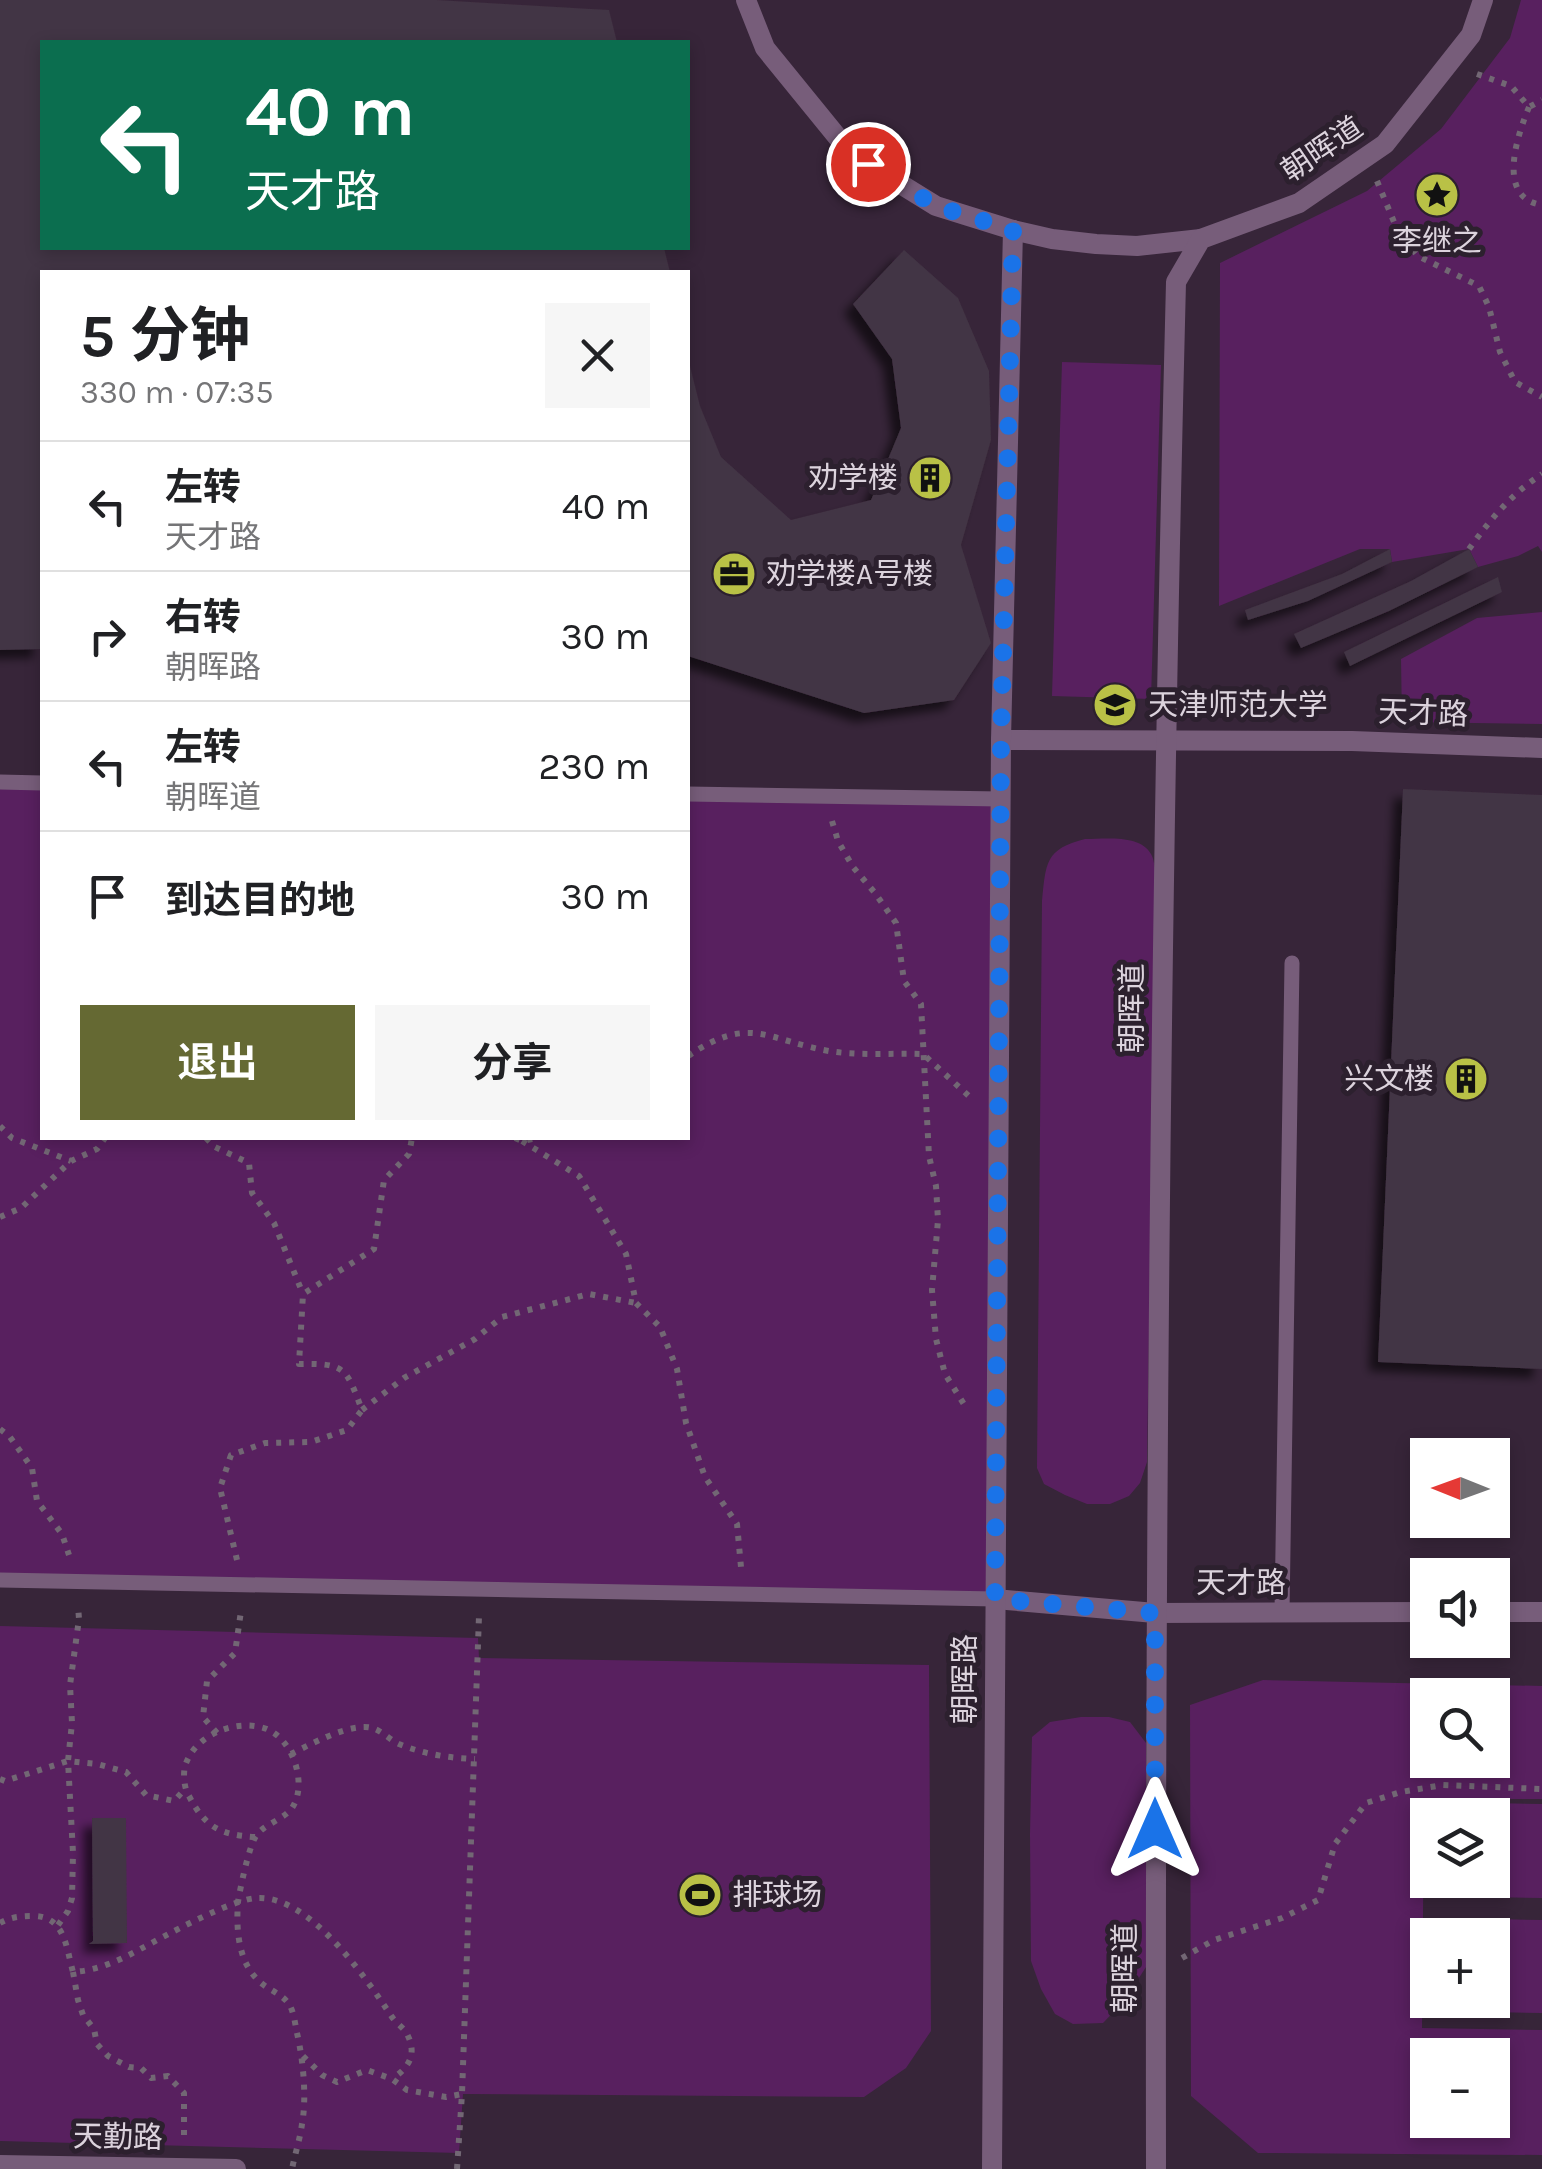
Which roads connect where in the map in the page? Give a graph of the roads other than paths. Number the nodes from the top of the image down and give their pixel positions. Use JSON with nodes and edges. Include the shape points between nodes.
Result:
{"nodes":[{"id":1,"x":746,"y":0,"type":"edge"},
{"id":2,"x":1483,"y":0,"type":"edge"},
{"id":3,"x":1013,"y":230,"type":"junction"},
{"id":4,"x":1201,"y":238,"type":"junction"},
{"id":5,"x":1001,"y":740,"type":"junction"},
{"id":6,"x":1164,"y":740,"type":"junction"},
{"id":7,"x":1542,"y":748,"type":"edge"},
{"id":8,"x":0,"y":782,"type":"edge"},
{"id":9,"x":40,"y":782,"type":"edge"},
{"id":10,"x":690,"y":794,"type":"edge"},
{"id":11,"x":1001,"y":799,"type":"junction"},
{"id":12,"x":1292,"y":963,"type":"dead end"},
{"id":13,"x":0,"y":1580,"type":"edge"},
{"id":14,"x":995,"y":1599,"type":"junction"},
{"id":15,"x":1410,"y":1612,"type":"edge"},
{"id":16,"x":1510,"y":1612,"type":"edge"},
{"id":17,"x":1542,"y":1612,"type":"edge"},
{"id":18,"x":1155,"y":1613,"type":"junction"},
{"id":19,"x":1282,"y":1613,"type":"junction"},
{"id":20,"x":0,"y":2165,"type":"edge"},
{"id":21,"x":180,"y":2168,"type":"edge"},
{"id":22,"x":236,"y":2169,"type":"edge"},
{"id":23,"x":992,"y":2169,"type":"edge"},
{"id":24,"x":1156,"y":2169,"type":"edge"}],
"edges":[{"from":1,"to":3,"type":"street","via":[[766,48],[838,139],[936,206]]},
{"from":2,"to":4,"type":"street","name":"朝晖道","via":[[1471,35],[1385,144],[1299,204]]},
{"from":3,"to":4,"type":"street","via":[[1137,246]]},
{"from":3,"to":5,"type":"street","name":"朝晖路"},
{"from":4,"to":6,"type":"street","name":"朝晖道","via":[[1176,282]]},
{"from":5,"to":6,"type":"street","name":"天才路"},
{"from":5,"to":11,"type":"street","name":"朝晖路"},
{"from":6,"to":7,"type":"street","name":"天才路"},
{"from":6,"to":18,"type":"street","name":"朝晖道"},
{"from":8,"to":9,"type":"lane"},
{"from":10,"to":11,"type":"lane"},
{"from":11,"to":14,"type":"street","name":"朝晖路"},
{"from":12,"to":19,"type":"lane"},
{"from":13,"to":14,"type":"lane"},
{"from":14,"to":18,"type":"street","name":"天才路"},
{"from":14,"to":23,"type":"street","name":"朝晖路"},
{"from":15,"to":19,"type":"street","name":"天才路"},
{"from":16,"to":17,"type":"street"},
{"from":18,"to":19,"type":"street","name":"天才路"},
{"from":18,"to":24,"type":"street","name":"朝晖道"},
{"from":20,"to":21,"type":"street","name":"天勤路"},
{"from":21,"to":22,"type":"street","name":"天勤路"}]}
